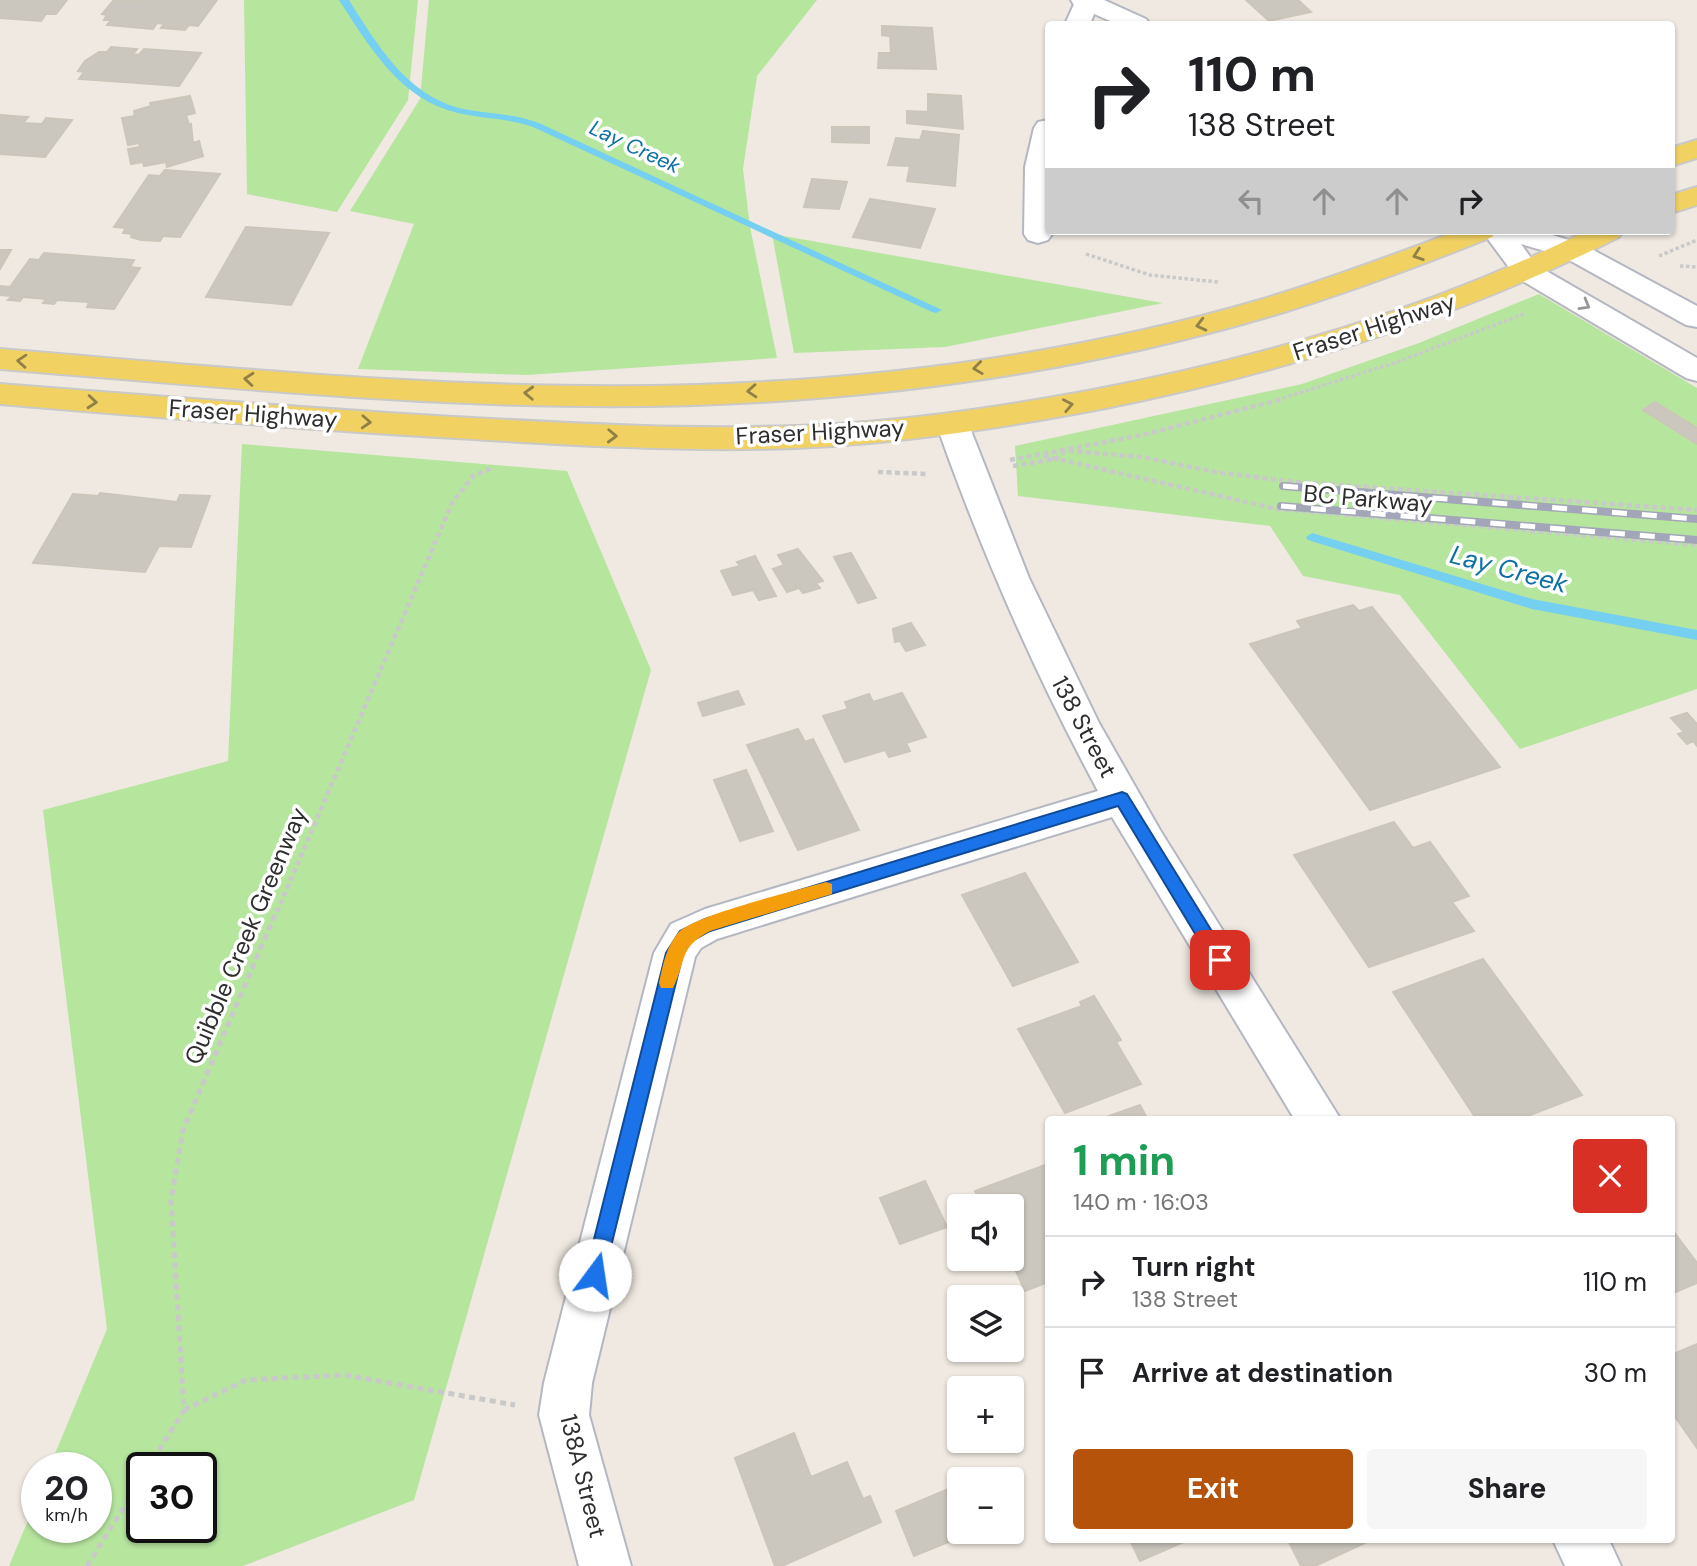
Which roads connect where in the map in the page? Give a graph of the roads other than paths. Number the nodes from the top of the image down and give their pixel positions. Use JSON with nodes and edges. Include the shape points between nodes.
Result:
{"nodes":[{"id":1,"x":1082,"y":9,"type":"edge"},
{"id":2,"x":1126,"y":21,"type":"edge"},
{"id":3,"x":1045,"y":135,"type":"edge"},
{"id":4,"x":1697,"y":148,"type":"edge"},
{"id":5,"x":1675,"y":156,"type":"edge"},
{"id":6,"x":1697,"y":195,"type":"edge"},
{"id":7,"x":1675,"y":203,"type":"edge"},
{"id":8,"x":1038,"y":234,"type":"dead end"},
{"id":9,"x":1471,"y":235,"type":"edge"},
{"id":10,"x":1499,"y":235,"type":"edge"},
{"id":11,"x":1521,"y":235,"type":"edge"},
{"id":12,"x":1601,"y":235,"type":"edge"},
{"id":13,"x":1572,"y":250,"type":"junction"},
{"id":14,"x":1526,"y":271,"type":"junction"},
{"id":15,"x":1697,"y":318,"type":"edge"},
{"id":16,"x":0,"y":359,"type":"edge"},
{"id":17,"x":1697,"y":370,"type":"edge"},
{"id":18,"x":0,"y":394,"type":"edge"},
{"id":19,"x":952,"y":423,"type":"junction"},
{"id":20,"x":1122,"y":799,"type":"junction"},
{"id":21,"x":1317,"y":1116,"type":"edge"},
{"id":22,"x":1581,"y":1543,"type":"edge"},
{"id":23,"x":605,"y":1566,"type":"edge"},
{"id":24,"x":1595,"y":1566,"type":"edge"}],
"edges":[{"from":1,"to":2,"type":"street"},
{"from":3,"to":8,"type":"street","via":[[1037,185]]},
{"from":4,"to":5,"type":"main road"},
{"from":6,"to":7,"type":"main road"},
{"from":9,"to":16,"type":"main road","name":"Fraser Highway","one_way":true,"via":[[1316,292],[1162,335],[1003,365],[793,388],[607,395],[346,387]]},
{"from":10,"to":14,"type":"street"},
{"from":11,"to":13,"type":"street"},
{"from":12,"to":13,"type":"main road","name":"Fraser Highway"},
{"from":13,"to":14,"type":"main road","name":"Fraser Highway"},
{"from":13,"to":15,"type":"street"},
{"from":14,"to":17,"type":"street","one_way":true},
{"from":19,"to":14,"type":"main road","name":"Fraser Highway","one_way":true,"via":[[1068,405],[1240,369],[1385,325]]},
{"from":18,"to":19,"type":"main road","name":"Fraser Highway","one_way":true,"via":[[297,418],[615,436],[798,437]]},
{"from":19,"to":20,"type":"street","name":"138 Street","via":[[1025,610]]},
{"from":20,"to":21,"type":"street","name":"138 Street"},
{"from":20,"to":23,"type":"street","name":"138A Street","via":[[705,926],[686,936],[675,953],[568,1383],[564,1415]]},
{"from":22,"to":24,"type":"street"}]}
